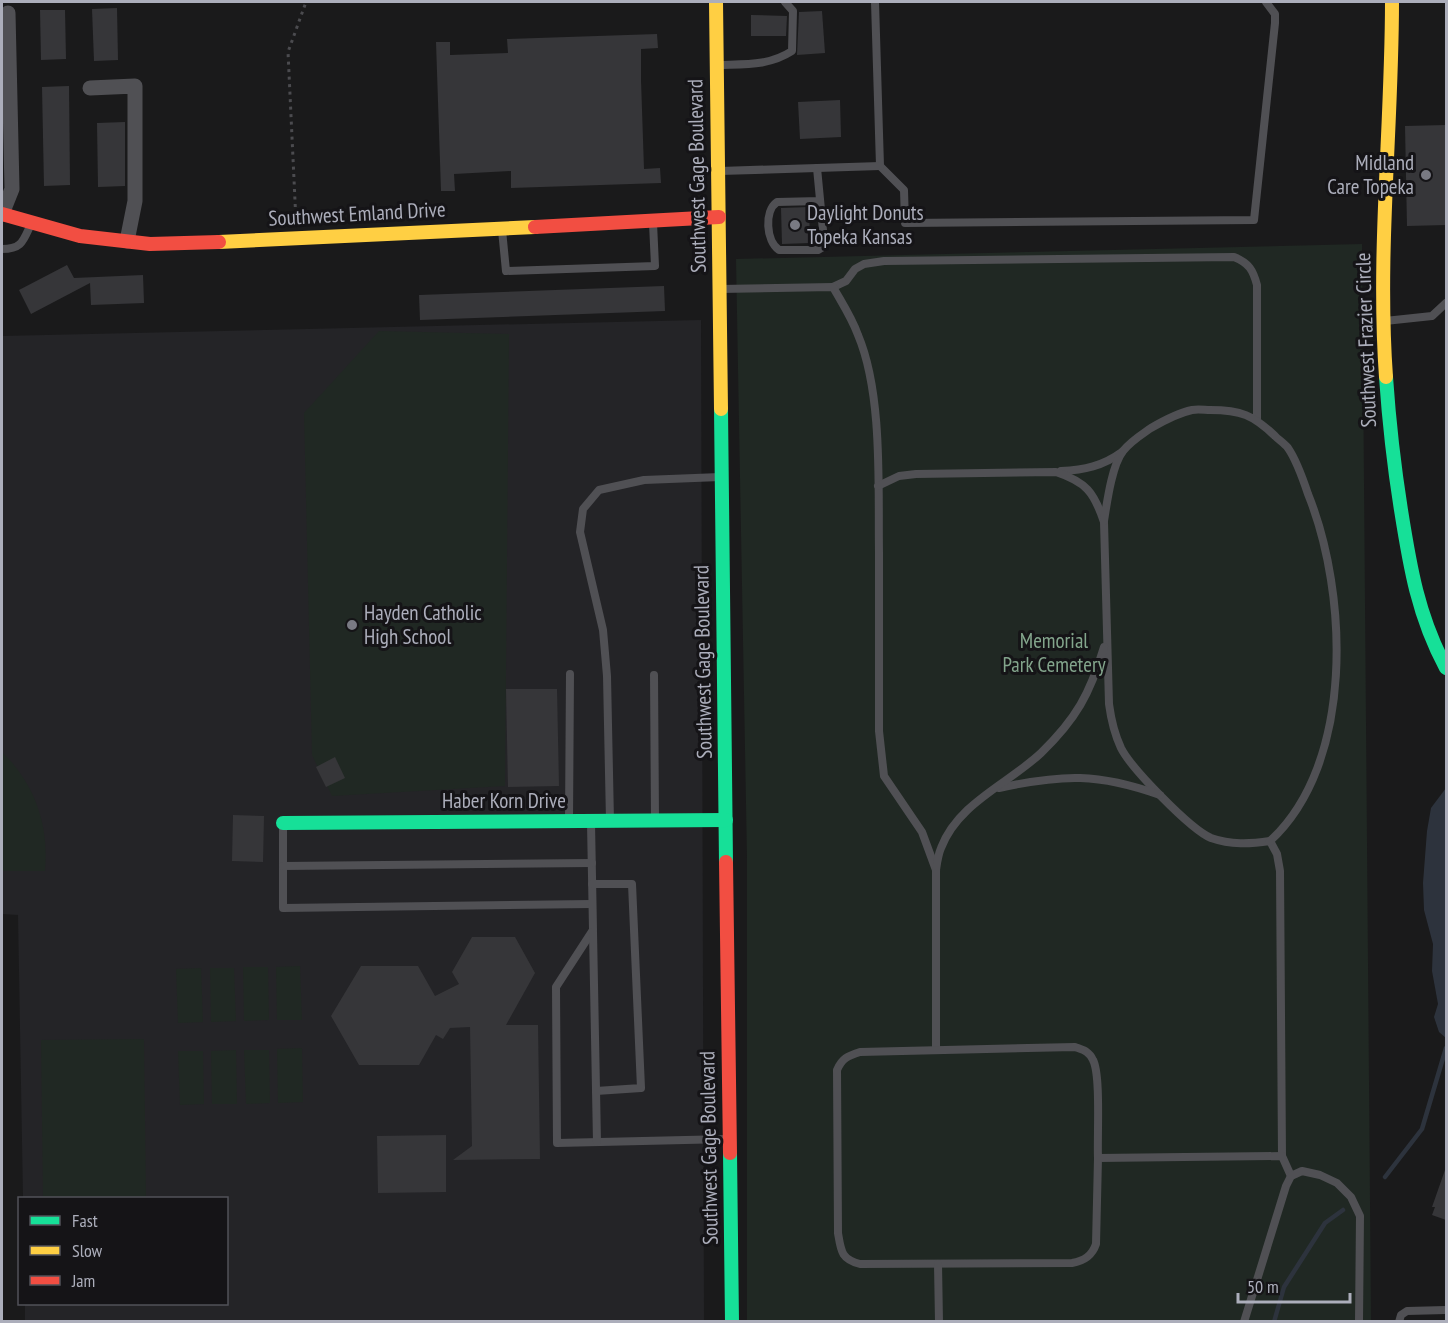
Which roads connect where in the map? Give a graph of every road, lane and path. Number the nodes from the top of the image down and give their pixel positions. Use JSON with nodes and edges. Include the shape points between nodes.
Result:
{"nodes":[{"id":1,"x":306,"y":2,"type":"edge"},
{"id":2,"x":717,"y":2,"type":"edge"},
{"id":3,"x":785,"y":2,"type":"edge"},
{"id":4,"x":875,"y":2,"type":"edge"},
{"id":5,"x":1266,"y":2,"type":"edge"},
{"id":6,"x":1392,"y":2,"type":"edge"},
{"id":7,"x":8,"y":13,"type":"dead end"},
{"id":8,"x":717,"y":65,"type":"junction"},
{"id":9,"x":90,"y":88,"type":"dead end"},
{"id":10,"x":880,"y":166,"type":"junction"},
{"id":11,"x":817,"y":168,"type":"junction"},
{"id":12,"x":718,"y":171,"type":"junction"},
{"id":13,"x":820,"y":201,"type":"junction"},
{"id":14,"x":2,"y":214,"type":"edge"},
{"id":15,"x":719,"y":217,"type":"junction"},
{"id":16,"x":653,"y":221,"type":"junction"},
{"id":17,"x":31,"y":222,"type":"junction"},
{"id":18,"x":502,"y":228,"type":"junction"},
{"id":19,"x":296,"y":239,"type":"junction"},
{"id":20,"x":127,"y":241,"type":"junction"},
{"id":21,"x":2,"y":249,"type":"edge"},
{"id":22,"x":833,"y":287,"type":"junction"},
{"id":23,"x":720,"y":289,"type":"junction"},
{"id":24,"x":1446,"y":303,"type":"edge"},
{"id":25,"x":1384,"y":321,"type":"junction"},
{"id":26,"x":1257,"y":419,"type":"junction"},
{"id":27,"x":1122,"y":452,"type":"junction"},
{"id":28,"x":1056,"y":472,"type":"junction"},
{"id":29,"x":722,"y":477,"type":"junction"},
{"id":30,"x":878,"y":486,"type":"junction"},
{"id":31,"x":1104,"y":522,"type":"junction"},
{"id":32,"x":1106,"y":640,"type":"junction"},
{"id":33,"x":1446,"y":668,"type":"edge"},
{"id":34,"x":570,"y":674,"type":"dead end"},
{"id":35,"x":654,"y":675,"type":"dead end"},
{"id":36,"x":994,"y":789,"type":"junction"},
{"id":37,"x":1163,"y":796,"type":"junction"},
{"id":38,"x":726,"y":820,"type":"junction"},
{"id":39,"x":655,"y":821,"type":"junction"},
{"id":40,"x":283,"y":822,"type":"joint"},
{"id":41,"x":569,"y":822,"type":"junction"},
{"id":42,"x":591,"y":822,"type":"junction"},
{"id":43,"x":610,"y":822,"type":"junction"},
{"id":44,"x":1270,"y":841,"type":"junction"},
{"id":45,"x":592,"y":863,"type":"junction"},
{"id":46,"x":283,"y":866,"type":"junction"},
{"id":47,"x":936,"y":870,"type":"junction"},
{"id":48,"x":592,"y":884,"type":"junction"},
{"id":49,"x":592,"y":904,"type":"junction"},
{"id":50,"x":593,"y":930,"type":"junction"},
{"id":51,"x":936,"y":1050,"type":"junction"},
{"id":52,"x":596,"y":1091,"type":"junction"},
{"id":53,"x":729,"y":1139,"type":"junction"},
{"id":54,"x":597,"y":1142,"type":"junction"},
{"id":55,"x":1282,"y":1156,"type":"junction"},
{"id":56,"x":1098,"y":1158,"type":"junction"},
{"id":57,"x":1291,"y":1176,"type":"junction"},
{"id":58,"x":938,"y":1264,"type":"junction"},
{"id":59,"x":1446,"y":1310,"type":"edge"},
{"id":60,"x":732,"y":1322,"type":"edge"},
{"id":61,"x":939,"y":1322,"type":"edge"},
{"id":62,"x":1244,"y":1322,"type":"edge"},
{"id":63,"x":1359,"y":1322,"type":"edge"},
{"id":64,"x":1399,"y":1322,"type":"edge"}],
"edges":[{"from":1,"to":19,"type":"path","via":[[288,52]]},
{"from":2,"to":8,"type":"street","name":"Southwest Gage Boulevard"},
{"from":3,"to":8,"type":"lane","via":[[793,11],[792,51],[761,64]]},
{"from":4,"to":10,"type":"lane"},
{"from":5,"to":10,"type":"lane","via":[[1275,14],[1275,23],[1254,220],[905,223],[904,190]]},
{"from":6,"to":25,"type":"street","name":"Southwest Frazier Circle","via":[[1383,225]]},
{"from":7,"to":14,"type":"street","via":[[12,189]]},
{"from":8,"to":12,"type":"street","name":"Southwest Gage Boulevard"},
{"from":9,"to":20,"type":"street","via":[[135,86],[135,201]]},
{"from":10,"to":11,"type":"lane"},
{"from":11,"to":12,"type":"lane"},
{"from":11,"to":13,"type":"lane"},
{"from":12,"to":15,"type":"street","name":"Southwest Gage Boulevard"},
{"from":13,"to":13,"type":"lane","via":[[823,247],[774,247],[770,240],[771,206],[777,202]]},
{"from":14,"to":17,"type":"street","name":"Southwest Emland Drive"},
{"from":15,"to":16,"type":"street","name":"Southwest Emland Drive"},
{"from":15,"to":23,"type":"street","name":"Southwest Gage Boulevard"},
{"from":16,"to":18,"type":"street","name":"Southwest Emland Drive"},
{"from":16,"to":18,"type":"lane","via":[[655,266],[506,271]]},
{"from":17,"to":20,"type":"street","name":"Southwest Emland Drive","via":[[80,236]]},
{"from":17,"to":21,"type":"lane","via":[[19,246]]},
{"from":18,"to":19,"type":"street","name":"Southwest Emland Drive"},
{"from":19,"to":20,"type":"street","name":"Southwest Emland Drive","via":[[150,244]]},
{"from":22,"to":23,"type":"lane"},
{"from":22,"to":26,"type":"lane","via":[[864,264],[884,261],[1234,257],[1246,262],[1257,285]]},
{"from":22,"to":30,"type":"lane","via":[[860,337],[870,377]]},
{"from":23,"to":29,"type":"street","name":"Southwest Gage Boulevard"},
{"from":24,"to":25,"type":"lane","via":[[1432,316]]},
{"from":25,"to":33,"type":"street","name":"Southwest Frazier Circle","via":[[1393,458],[1410,577],[1422,617]]},
{"from":26,"to":27,"type":"lane","via":[[1240,412],[1193,410],[1165,420],[1137,437]]},
{"from":26,"to":44,"type":"lane","via":[[1288,448],[1319,520],[1335,603],[1331,722],[1324,752],[1295,813]]},
{"from":27,"to":28,"type":"lane","via":[[1100,465]]},
{"from":27,"to":31,"type":"lane","via":[[1110,485]]},
{"from":28,"to":30,"type":"lane","via":[[916,474],[899,476]]},
{"from":28,"to":31,"type":"lane","via":[[1087,488]]},
{"from":29,"to":38,"type":"street","name":"Southwest Gage Boulevard"},
{"from":29,"to":43,"type":"lane","via":[[644,480],[599,490],[583,509],[580,532],[603,630],[607,676]]},
{"from":30,"to":47,"type":"lane","via":[[879,719],[884,776],[922,832]]},
{"from":31,"to":32,"type":"lane"},
{"from":32,"to":36,"type":"lane","via":[[1081,706],[1040,754]]},
{"from":32,"to":37,"type":"lane","via":[[1112,725],[1127,757]]},
{"from":34,"to":41,"type":"lane"},
{"from":35,"to":39,"type":"lane"},
{"from":36,"to":37,"type":"lane","via":[[1068,777],[1132,785]]},
{"from":36,"to":47,"type":"lane","via":[[952,827]]},
{"from":37,"to":44,"type":"lane","via":[[1192,826],[1209,837],[1228,843]]},
{"from":38,"to":39,"type":"street","name":"Haber Korn Drive"},
{"from":38,"to":53,"type":"street","name":"Southwest Gage Boulevard"},
{"from":39,"to":43,"type":"street","name":"Haber Korn Drive"},
{"from":40,"to":41,"type":"street","name":"Haber Korn Drive"},
{"from":40,"to":46,"type":"lane"},
{"from":41,"to":42,"type":"street","name":"Haber Korn Drive"},
{"from":42,"to":43,"type":"street","name":"Haber Korn Drive"},
{"from":42,"to":45,"type":"lane"},
{"from":44,"to":55,"type":"lane","via":[[1280,871]]},
{"from":45,"to":46,"type":"lane"},
{"from":45,"to":48,"type":"lane"},
{"from":46,"to":49,"type":"lane","via":[[283,908]]},
{"from":47,"to":51,"type":"lane"},
{"from":48,"to":49,"type":"lane"},
{"from":48,"to":52,"type":"lane","via":[[632,884],[641,1088]]},
{"from":49,"to":50,"type":"lane"},
{"from":50,"to":52,"type":"lane"},
{"from":50,"to":54,"type":"lane","via":[[556,987],[557,1143]]},
{"from":51,"to":56,"type":"lane","via":[[1074,1047],[1086,1051],[1096,1074]]},
{"from":51,"to":58,"type":"lane","via":[[860,1052],[841,1061],[837,1070],[838,1222],[840,1248],[849,1262]]},
{"from":52,"to":54,"type":"lane"},
{"from":53,"to":54,"type":"lane"},
{"from":53,"to":60,"type":"street","name":"Southwest Gage Boulevard"},
{"from":55,"to":56,"type":"lane"},
{"from":55,"to":57,"type":"lane"},
{"from":56,"to":58,"type":"lane","via":[[1096,1244],[1087,1257],[1072,1263]]},
{"from":57,"to":62,"type":"lane"},
{"from":57,"to":63,"type":"lane","via":[[1302,1171],[1337,1183],[1351,1197],[1360,1216]]},
{"from":58,"to":61,"type":"lane"},
{"from":59,"to":64,"type":"lane","via":[[1407,1311]]}]}
